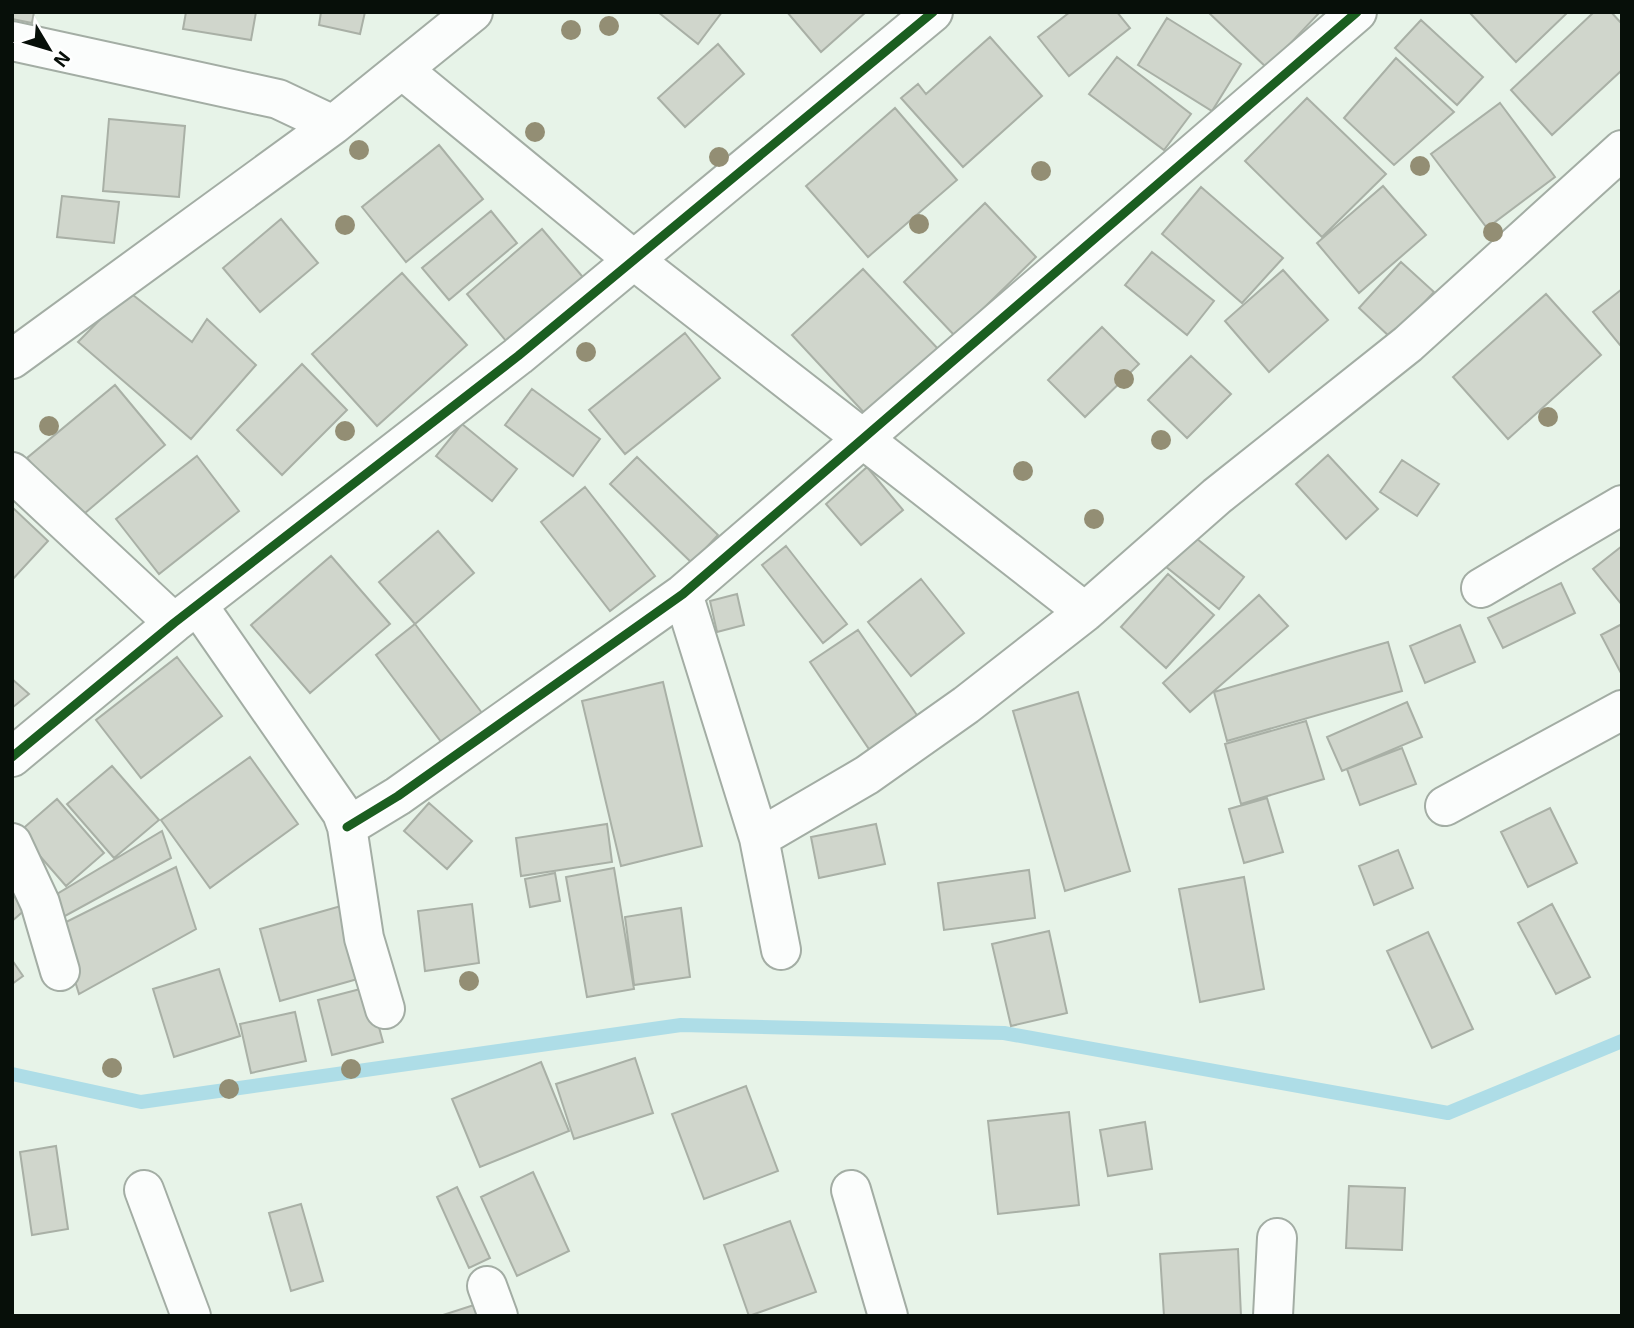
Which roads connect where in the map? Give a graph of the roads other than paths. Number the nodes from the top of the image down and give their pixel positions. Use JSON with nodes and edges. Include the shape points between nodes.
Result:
{"nodes":[{"id":1,"x":473,"y":12,"type":"edge"},
{"id":2,"x":933,"y":12,"type":"edge"},
{"id":3,"x":1357,"y":12,"type":"edge"},
{"id":4,"x":12,"y":41,"type":"edge"},
{"id":5,"x":404,"y":71,"type":"junction"},
{"id":6,"x":333,"y":125,"type":"junction"},
{"id":7,"x":1622,"y":150,"type":"edge"},
{"id":8,"x":635,"y":261,"type":"junction"},
{"id":9,"x":12,"y":359,"type":"edge"},
{"id":10,"x":864,"y":437,"type":"junction"},
{"id":11,"x":12,"y":472,"type":"edge"},
{"id":12,"x":1622,"y":505,"type":"edge"},
{"id":13,"x":1481,"y":588,"type":"dead end"},
{"id":14,"x":682,"y":594,"type":"junction"},
{"id":15,"x":1085,"y":612,"type":"junction"},
{"id":16,"x":186,"y":615,"type":"junction"},
{"id":17,"x":1622,"y":709,"type":"edge"},
{"id":18,"x":12,"y":757,"type":"edge"},
{"id":19,"x":1445,"y":806,"type":"dead end"},
{"id":20,"x":347,"y":827,"type":"junction"},
{"id":21,"x":759,"y":838,"type":"junction"},
{"id":22,"x":12,"y":843,"type":"edge"},
{"id":23,"x":781,"y":950,"type":"dead end"},
{"id":24,"x":60,"y":971,"type":"dead end"},
{"id":25,"x":385,"y":1009,"type":"dead end"},
{"id":26,"x":144,"y":1190,"type":"dead end"},
{"id":27,"x":851,"y":1190,"type":"dead end"},
{"id":28,"x":1277,"y":1238,"type":"dead end"},
{"id":29,"x":191,"y":1316,"type":"edge"},
{"id":30,"x":888,"y":1316,"type":"edge"},
{"id":31,"x":1273,"y":1316,"type":"edge"}],
"edges":[{"from":1,"to":5,"type":"street"},
{"from":2,"to":8,"type":"street"},
{"from":3,"to":10,"type":"street"},
{"from":4,"to":6,"type":"street","via":[[278,99]]},
{"from":5,"to":6,"type":"street"},
{"from":5,"to":8,"type":"street"},
{"from":6,"to":9,"type":"street"},
{"from":7,"to":15,"type":"street","via":[[1408,344],[1217,496]]},
{"from":8,"to":10,"type":"street"},
{"from":8,"to":16,"type":"street"},
{"from":10,"to":14,"type":"street"},
{"from":10,"to":15,"type":"street"},
{"from":11,"to":16,"type":"street"},
{"from":12,"to":13,"type":"street"},
{"from":14,"to":20,"type":"street","via":[[398,796]]},
{"from":14,"to":21,"type":"street"},
{"from":15,"to":21,"type":"street","via":[[867,775]]},
{"from":16,"to":18,"type":"street"},
{"from":16,"to":20,"type":"street","via":[[333,799]]},
{"from":17,"to":19,"type":"street"},
{"from":20,"to":25,"type":"street","via":[[364,938]]},
{"from":21,"to":23,"type":"street"},
{"from":22,"to":24,"type":"street","via":[[40,903]]},
{"from":26,"to":29,"type":"street"},
{"from":27,"to":30,"type":"street"},
{"from":28,"to":31,"type":"street"}]}
